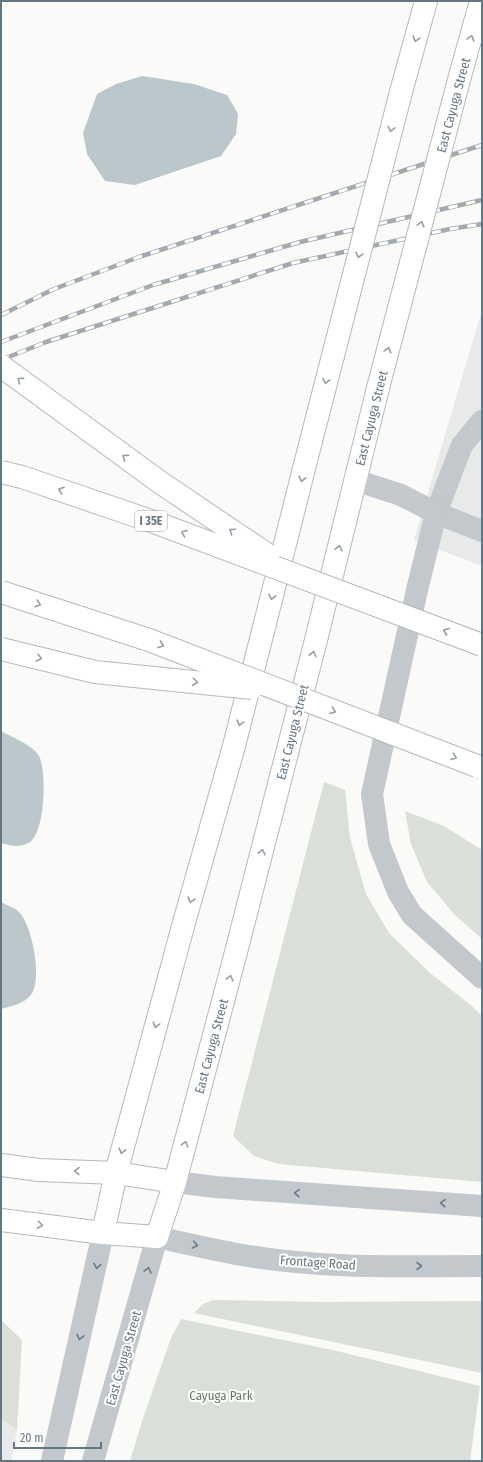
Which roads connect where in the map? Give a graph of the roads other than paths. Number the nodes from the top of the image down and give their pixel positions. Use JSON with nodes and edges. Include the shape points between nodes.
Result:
{"nodes":[{"id":1,"x":426,"y":1,"type":"edge"},
{"id":2,"x":481,"y":1,"type":"edge"},
{"id":3,"x":1,"y":366,"type":"edge"},
{"id":4,"x":482,"y":421,"type":"edge"},
{"id":5,"x":1,"y":472,"type":"edge"},
{"id":6,"x":355,"y":480,"type":"junction"},
{"id":7,"x":436,"y":513,"type":"junction"},
{"id":8,"x":482,"y":531,"type":"edge"},
{"id":9,"x":299,"y":576,"type":"junction"},
{"id":10,"x":1,"y":592,"type":"edge"},
{"id":11,"x":482,"y":645,"type":"edge"},
{"id":12,"x":1,"y":649,"type":"edge"},
{"id":13,"x":283,"y":692,"type":"junction"},
{"id":14,"x":480,"y":767,"type":"edge"},
{"id":15,"x":482,"y":978,"type":"edge"},
{"id":16,"x":1,"y":1165,"type":"edge"},
{"id":17,"x":116,"y":1173,"type":"junction"},
{"id":18,"x":175,"y":1182,"type":"junction"},
{"id":19,"x":482,"y":1206,"type":"edge"},
{"id":20,"x":1,"y":1220,"type":"edge"},
{"id":21,"x":103,"y":1233,"type":"junction"},
{"id":22,"x":157,"y":1237,"type":"junction"},
{"id":23,"x":482,"y":1266,"type":"edge"},
{"id":24,"x":52,"y":1461,"type":"edge"},
{"id":25,"x":93,"y":1461,"type":"edge"}],
"edges":[{"from":1,"to":17,"type":"main road","one_way":true,"bridge":true,"via":[[234,746]]},
{"from":6,"to":2,"type":"main road","name":"East Cayuga Street","one_way":true,"bridge":true},
{"from":9,"to":3,"type":"main road","one_way":true,"bridge":true,"via":[[161,483]]},
{"from":4,"to":7,"type":"street","via":[[462,445]]},
{"from":9,"to":5,"type":"main road","number":"I 35E","one_way":true,"bridge":true,"via":[[154,522]]},
{"from":6,"to":7,"type":"street","via":[[401,495]]},
{"from":18,"to":6,"type":"main road","name":"East Cayuga Street","one_way":true,"via":[[305,685]]},
{"from":7,"to":8,"type":"street"},
{"from":7,"to":15,"type":"street","via":[[372,794],[379,844],[398,892],[412,915]]},
{"from":11,"to":9,"type":"main road","number":"I 35E","one_way":true,"bridge":true},
{"from":10,"to":13,"type":"main road","one_way":true,"bridge":true,"via":[[149,640]]},
{"from":12,"to":13,"type":"main road","one_way":true,"bridge":true,"via":[[95,672]]},
{"from":13,"to":14,"type":"main road","one_way":true,"bridge":true},
{"from":17,"to":16,"type":"main road","one_way":true,"via":[[39,1170]]},
{"from":17,"to":18,"type":"main road"},
{"from":17,"to":21,"type":"main road"},
{"from":19,"to":18,"type":"street","one_way":true},
{"from":18,"to":22,"type":"main road","name":"East Cayuga Street"},
{"from":20,"to":21,"type":"main road","one_way":true},
{"from":21,"to":22,"type":"main road"},
{"from":21,"to":24,"type":"street","one_way":true},
{"from":22,"to":23,"type":"street","name":"Frontage Road","one_way":true,"via":[[255,1257],[315,1263]]},
{"from":25,"to":22,"type":"street","name":"East Cayuga Street","one_way":true}]}
